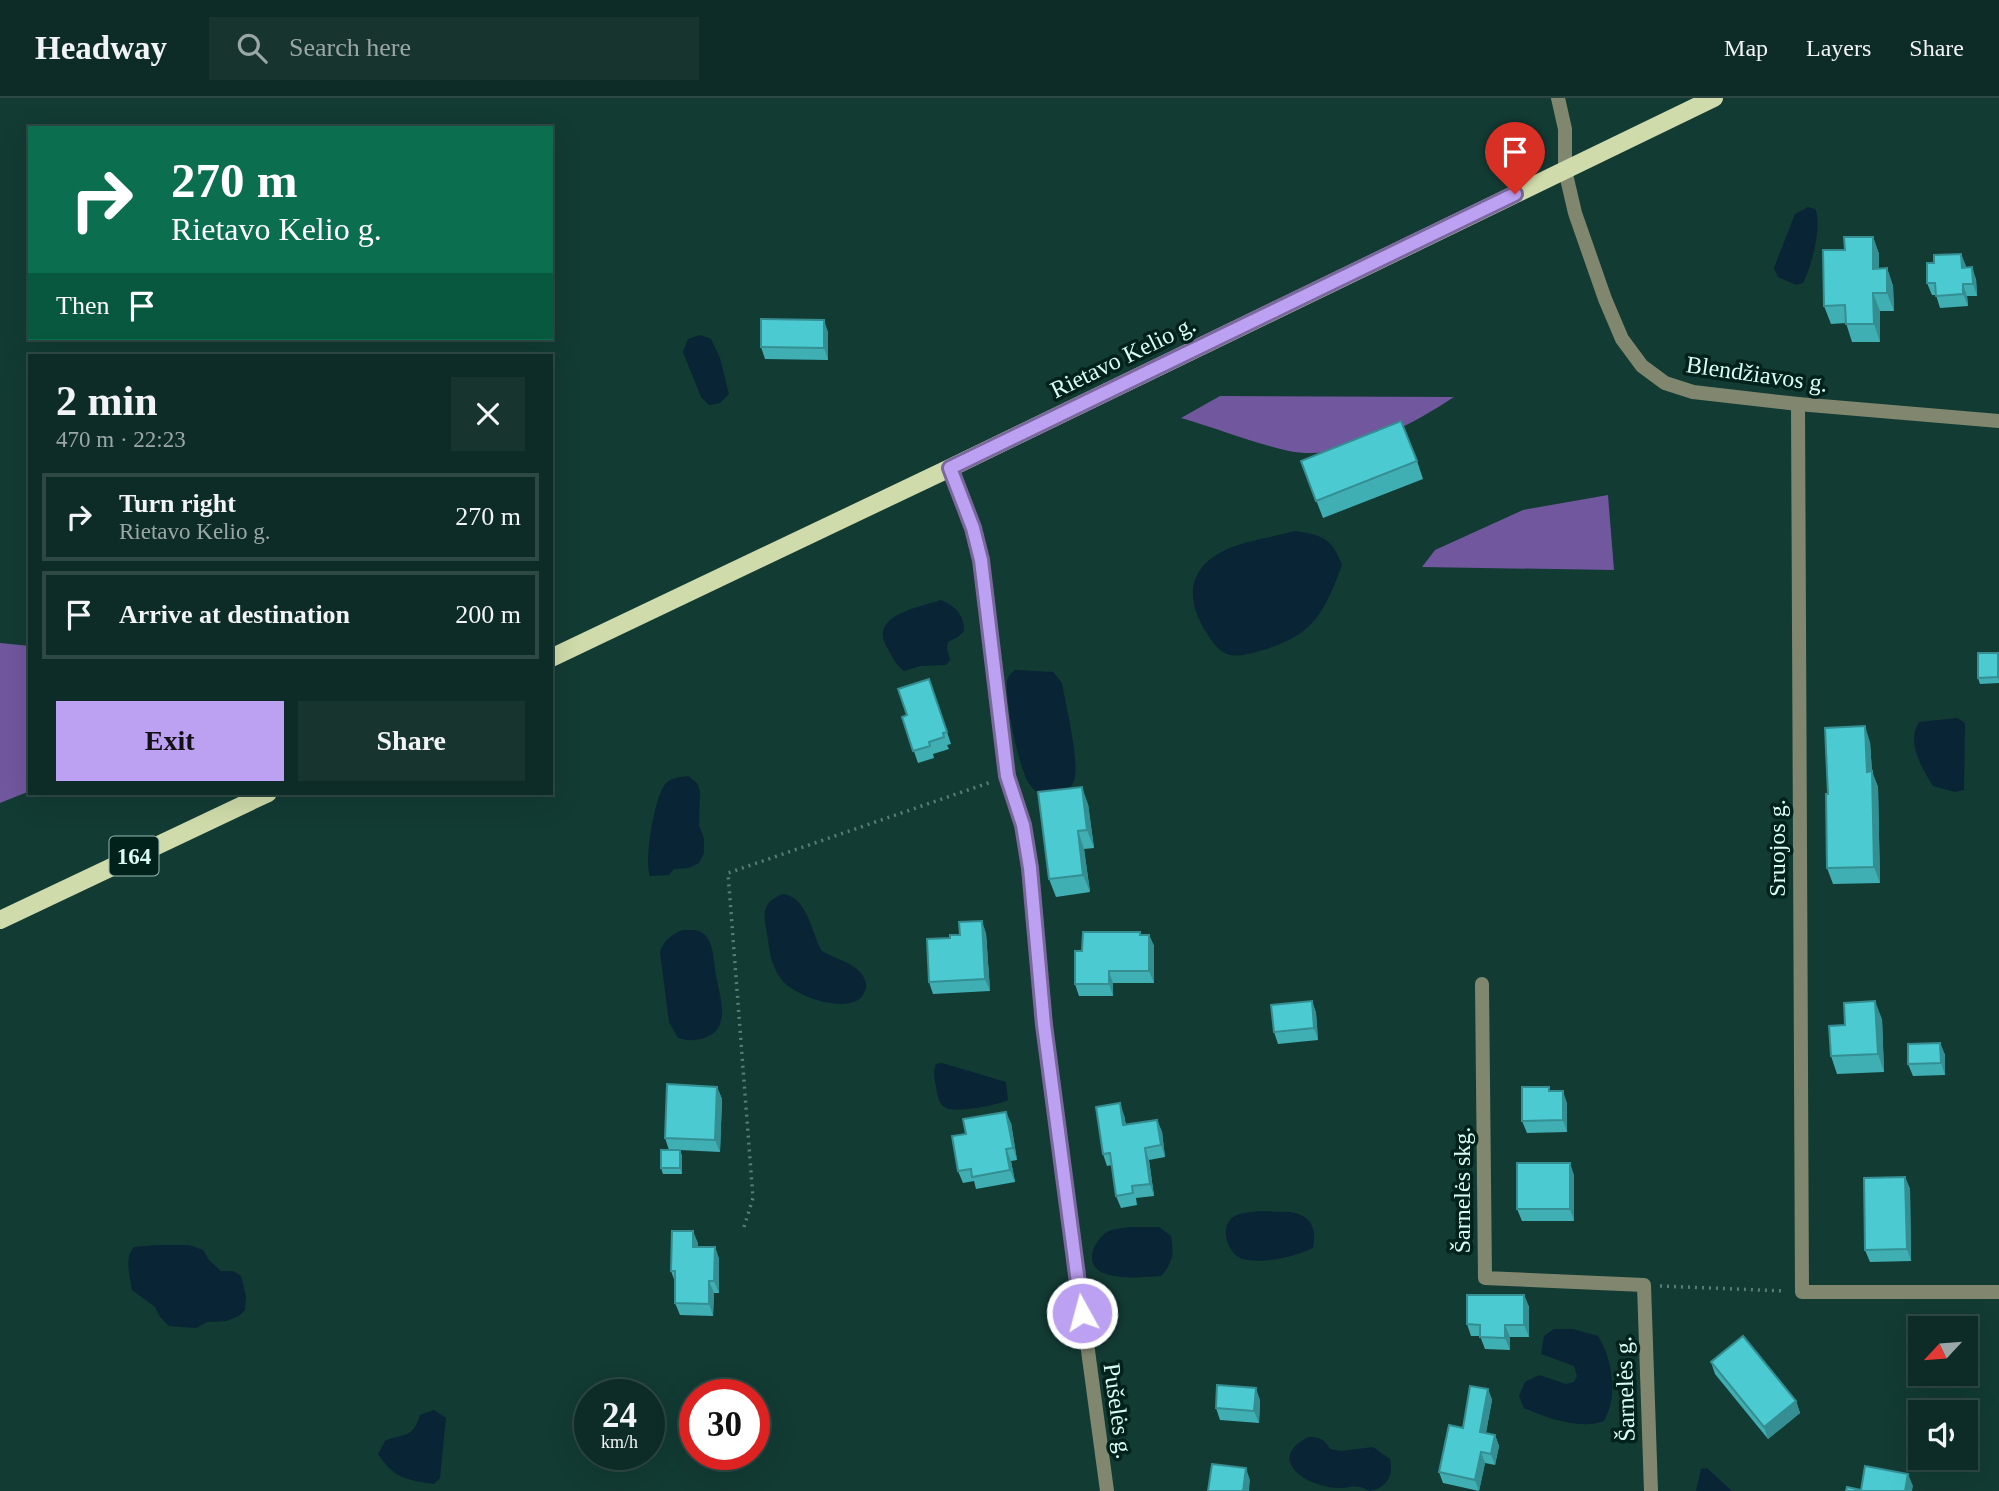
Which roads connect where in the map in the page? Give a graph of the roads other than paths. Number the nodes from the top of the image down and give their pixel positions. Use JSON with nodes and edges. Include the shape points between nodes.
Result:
{"nodes":[{"id":1,"x":1558,"y":98,"type":"edge"},
{"id":2,"x":1714,"y":98,"type":"edge"},
{"id":3,"x":1565,"y":170,"type":"junction"},
{"id":4,"x":1798,"y":404,"type":"junction"},
{"id":5,"x":1999,"y":421,"type":"edge"},
{"id":6,"x":950,"y":468,"type":"junction"},
{"id":7,"x":553,"y":657,"type":"edge"},
{"id":8,"x":264,"y":795,"type":"edge"},
{"id":9,"x":0,"y":920,"type":"edge"},
{"id":10,"x":1482,"y":984,"type":"dead end"},
{"id":11,"x":1644,"y":1285,"type":"joint"},
{"id":12,"x":1999,"y":1292,"type":"edge"},
{"id":13,"x":1107,"y":1491,"type":"edge"},
{"id":14,"x":1651,"y":1491,"type":"edge"}],
"edges":[{"from":1,"to":3,"type":"street","name":"Blendžiavos g.","via":[[1565,129]]},
{"from":2,"to":3,"type":"main road","name":"Rietavo Kelio g."},
{"from":3,"to":4,"type":"street","name":"Blendžiavos g.","via":[[1605,299],[1622,339],[1642,366],[1665,383],[1693,392]]},
{"from":3,"to":6,"type":"main road","name":"Rietavo Kelio g."},
{"from":4,"to":5,"type":"street","name":"Blendžiavos g."},
{"from":4,"to":12,"type":"street","name":"Sruojos g.","via":[[1802,1292]]},
{"from":6,"to":7,"type":"main road","name":"Rietavo Kelio g."},
{"from":6,"to":13,"type":"street","name":"Pušelės g.","via":[[981,560],[1007,776],[1023,825],[1030,868],[1044,1025]]},
{"from":8,"to":9,"type":"main road","number":"164"},
{"from":10,"to":11,"type":"street","name":"Šarnelės skg.","via":[[1485,1278]]},
{"from":11,"to":14,"type":"street","name":"Šarnelės g."}]}
